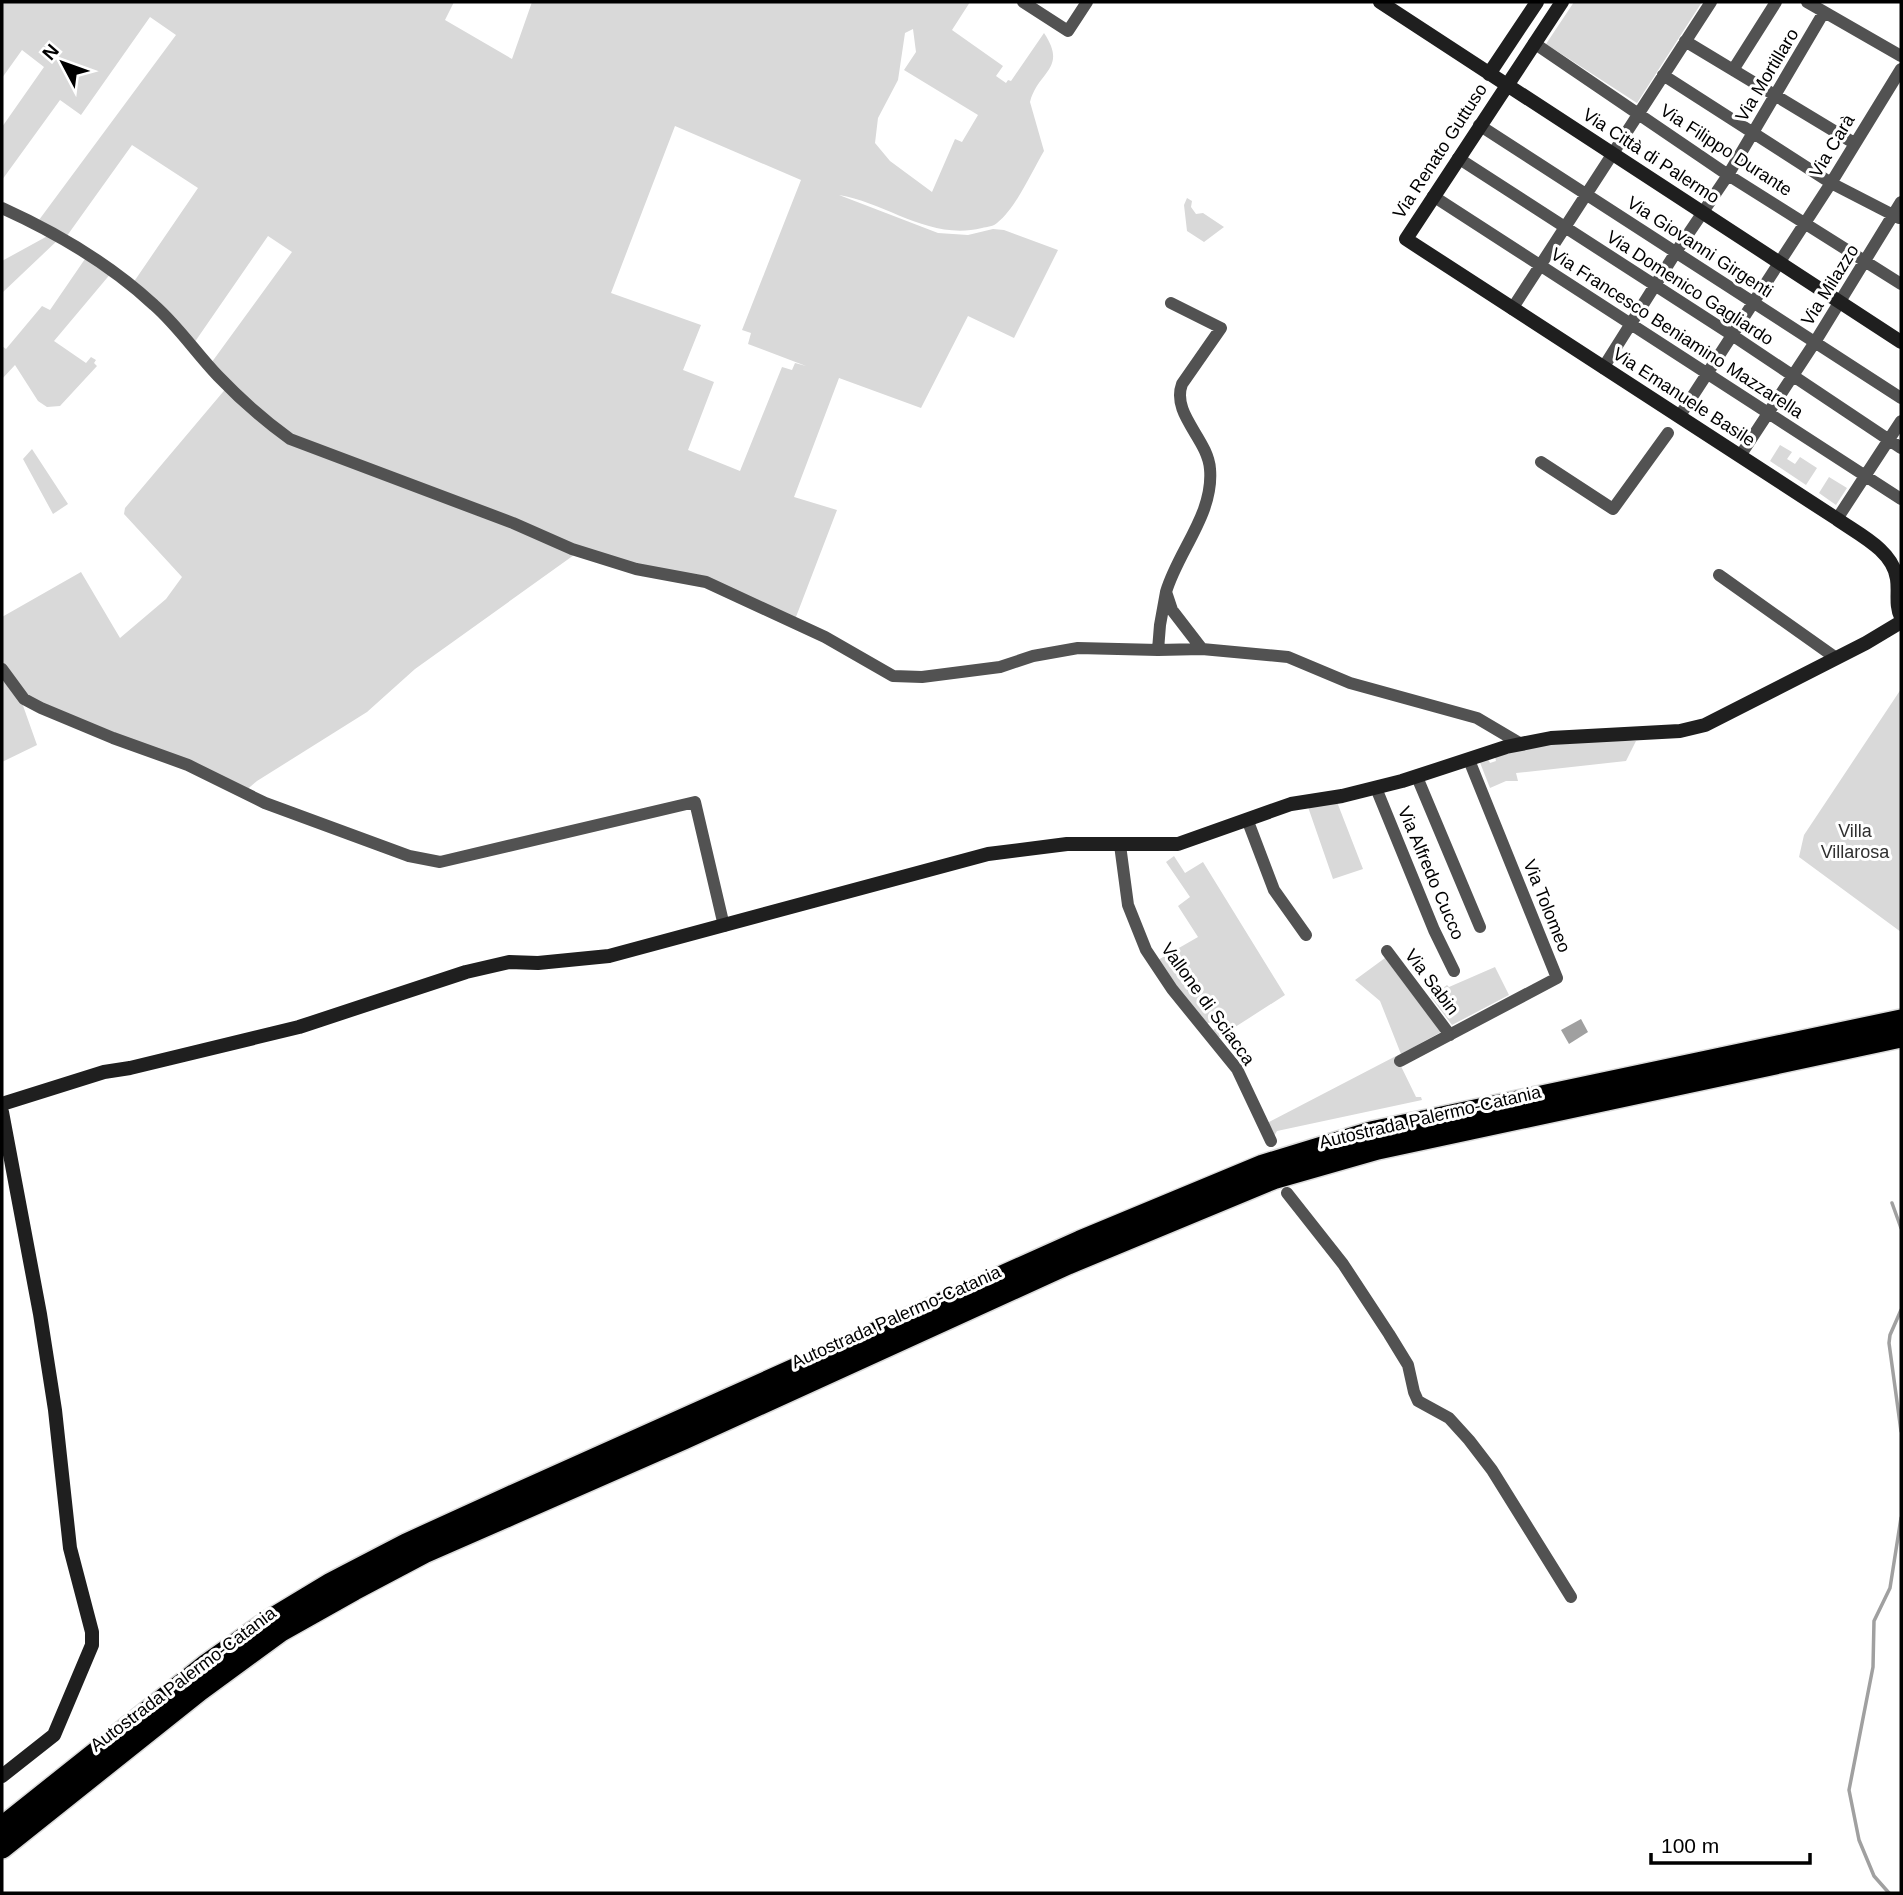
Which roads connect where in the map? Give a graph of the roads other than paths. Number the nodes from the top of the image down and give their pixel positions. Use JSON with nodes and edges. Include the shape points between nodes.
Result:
{"nodes":[{"id":1,"x":1023,"y":2,"type":"edge"},
{"id":2,"x":1380,"y":2,"type":"edge"},
{"id":3,"x":1537,"y":2,"type":"edge"},
{"id":4,"x":1562,"y":2,"type":"edge"},
{"id":5,"x":1711,"y":2,"type":"edge"},
{"id":6,"x":1776,"y":2,"type":"edge"},
{"id":7,"x":1807,"y":2,"type":"edge"},
{"id":8,"x":1081,"y":4,"type":"edge"},
{"id":9,"x":1825,"y":12,"type":"junction"},
{"id":10,"x":1685,"y":41,"type":"junction"},
{"id":11,"x":1534,"y":43,"type":"junction"},
{"id":12,"x":1901,"y":56,"type":"edge"},
{"id":13,"x":1901,"y":69,"type":"edge"},
{"id":14,"x":1733,"y":70,"type":"junction"},
{"id":15,"x":1489,"y":74,"type":"junction"},
{"id":16,"x":1663,"y":75,"type":"junction"},
{"id":17,"x":1506,"y":85,"type":"junction"},
{"id":18,"x":1776,"y":96,"type":"junction"},
{"id":19,"x":1638,"y":114,"type":"junction"},
{"id":20,"x":1479,"y":125,"type":"junction"},
{"id":21,"x":1753,"y":131,"type":"junction"},
{"id":22,"x":1854,"y":143,"type":"junction"},
{"id":23,"x":1612,"y":153,"type":"junction"},
{"id":24,"x":1458,"y":158,"type":"junction"},
{"id":25,"x":1728,"y":175,"type":"junction"},
{"id":26,"x":1831,"y":183,"type":"junction"},
{"id":27,"x":1587,"y":195,"type":"junction"},
{"id":28,"x":1433,"y":196,"type":"junction"},
{"id":29,"x":1901,"y":202,"type":"edge"},
{"id":30,"x":2,"y":208,"type":"edge"},
{"id":31,"x":1703,"y":213,"type":"junction"},
{"id":32,"x":1898,"y":217,"type":"edge"},
{"id":33,"x":1805,"y":222,"type":"junction"},
{"id":34,"x":1565,"y":228,"type":"junction"},
{"id":35,"x":1406,"y":239,"type":"joint"},
{"id":36,"x":1676,"y":252,"type":"junction"},
{"id":37,"x":1867,"y":260,"type":"junction"},
{"id":38,"x":1778,"y":262,"type":"junction"},
{"id":39,"x":1541,"y":265,"type":"junction"},
{"id":40,"x":1901,"y":284,"type":"edge"},
{"id":41,"x":1655,"y":285,"type":"junction"},
{"id":42,"x":1753,"y":301,"type":"junction"},
{"id":43,"x":1840,"y":302,"type":"junction"},
{"id":44,"x":1171,"y":303,"type":"dead end"},
{"id":45,"x":1512,"y":309,"type":"junction"},
{"id":46,"x":1631,"y":323,"type":"junction"},
{"id":47,"x":1732,"y":335,"type":"junction"},
{"id":48,"x":1815,"y":342,"type":"junction"},
{"id":49,"x":1901,"y":342,"type":"edge"},
{"id":50,"x":1603,"y":368,"type":"junction"},
{"id":51,"x":1707,"y":373,"type":"junction"},
{"id":52,"x":1792,"y":376,"type":"junction"},
{"id":53,"x":1901,"y":398,"type":"edge"},
{"id":54,"x":1768,"y":413,"type":"junction"},
{"id":55,"x":1679,"y":417,"type":"junction"},
{"id":56,"x":1901,"y":421,"type":"edge"},
{"id":57,"x":1668,"y":433,"type":"dead end"},
{"id":58,"x":1889,"y":440,"type":"junction"},
{"id":59,"x":1901,"y":448,"type":"edge"},
{"id":60,"x":1740,"y":456,"type":"junction"},
{"id":61,"x":1541,"y":462,"type":"dead end"},
{"id":62,"x":1865,"y":475,"type":"junction"},
{"id":63,"x":1901,"y":499,"type":"edge"},
{"id":64,"x":1837,"y":519,"type":"junction"},
{"id":65,"x":1898,"y":571,"type":"edge"},
{"id":66,"x":1719,"y":575,"type":"dead end"},
{"id":67,"x":1166,"y":592,"type":"junction"},
{"id":68,"x":1176,"y":616,"type":"junction"},
{"id":69,"x":1901,"y":617,"type":"edge"},
{"id":70,"x":1901,"y":622,"type":"edge"},
{"id":71,"x":1160,"y":625,"type":"junction"},
{"id":72,"x":1202,"y":649,"type":"junction"},
{"id":73,"x":1158,"y":650,"type":"junction"},
{"id":74,"x":1836,"y":658,"type":"junction"},
{"id":75,"x":2,"y":669,"type":"edge"},
{"id":76,"x":1521,"y":744,"type":"junction"},
{"id":77,"x":1469,"y":760,"type":"junction"},
{"id":78,"x":1418,"y":777,"type":"junction"},
{"id":79,"x":1376,"y":788,"type":"junction"},
{"id":80,"x":1247,"y":819,"type":"junction"},
{"id":81,"x":1120,"y":845,"type":"junction"},
{"id":82,"x":724,"y":926,"type":"junction"},
{"id":83,"x":1480,"y":927,"type":"dead end"},
{"id":84,"x":1306,"y":935,"type":"dead end"},
{"id":85,"x":1387,"y":951,"type":"dead end"},
{"id":86,"x":1454,"y":971,"type":"dead end"},
{"id":87,"x":1901,"y":1020,"type":"edge"},
{"id":88,"x":1450,"y":1035,"type":"junction"},
{"id":89,"x":1901,"y":1037,"type":"edge"},
{"id":90,"x":1400,"y":1061,"type":"dead end"},
{"id":91,"x":2,"y":1104,"type":"edge"},
{"id":92,"x":2,"y":1112,"type":"edge"},
{"id":93,"x":1271,"y":1141,"type":"dead end"},
{"id":94,"x":1287,"y":1194,"type":"dead end"},
{"id":95,"x":1571,"y":1597,"type":"dead end"},
{"id":96,"x":2,"y":1776,"type":"edge"},
{"id":97,"x":2,"y":1827,"type":"edge"},
{"id":98,"x":2,"y":1848,"type":"edge"}],
"edges":[{"from":1,"to":8,"type":"street","via":[[1068,31]]},
{"from":2,"to":15,"type":"street","name":"Via Città di Palermo"},
{"from":3,"to":15,"type":"street"},
{"from":4,"to":11,"type":"street","name":"Via Renato Guttuso"},
{"from":5,"to":10,"type":"street"},
{"from":6,"to":14,"type":"street"},
{"from":7,"to":9,"type":"street"},
{"from":9,"to":12,"type":"street"},
{"from":9,"to":18,"type":"street","name":"Via Mortillaro"},
{"from":10,"to":14,"type":"street"},
{"from":10,"to":16,"type":"street"},
{"from":11,"to":17,"type":"street","name":"Via Renato Guttuso"},
{"from":11,"to":19,"type":"street","name":"Via Filippo Durante"},
{"from":13,"to":22,"type":"street","name":"Via Carà"},
{"from":14,"to":18,"type":"street"},
{"from":15,"to":17,"type":"street","name":"Via Città di Palermo"},
{"from":16,"to":19,"type":"street"},
{"from":16,"to":21,"type":"street"},
{"from":17,"to":20,"type":"street","name":"Via Renato Guttuso"},
{"from":17,"to":23,"type":"street","name":"Via Città di Palermo"},
{"from":18,"to":21,"type":"street","name":"Via Mortillaro"},
{"from":18,"to":22,"type":"street"},
{"from":19,"to":23,"type":"street"},
{"from":19,"to":25,"type":"street","name":"Via Filippo Durante"},
{"from":20,"to":24,"type":"street","name":"Via Renato Guttuso"},
{"from":20,"to":27,"type":"street","name":"Via Giovanni Girgenti"},
{"from":21,"to":25,"type":"street","name":"Via Mortillaro"},
{"from":21,"to":26,"type":"street"},
{"from":22,"to":26,"type":"street","name":"Via Carà"},
{"from":23,"to":27,"type":"street"},
{"from":23,"to":31,"type":"street","name":"Via Città di Palermo"},
{"from":24,"to":28,"type":"street","name":"Via Renato Guttuso"},
{"from":24,"to":34,"type":"street","name":"Via Domenico Gagliardo"},
{"from":25,"to":31,"type":"street","name":"Via Mortillaro"},
{"from":25,"to":33,"type":"street","name":"Via Filippo Durante"},
{"from":26,"to":32,"type":"street"},
{"from":26,"to":33,"type":"street","name":"Via Carà"},
{"from":27,"to":34,"type":"street"},
{"from":27,"to":36,"type":"street","name":"Via Giovanni Girgenti"},
{"from":28,"to":35,"type":"street","name":"Via Renato Guttuso"},
{"from":28,"to":39,"type":"street","name":"Via Francesco Beniamino Mazzarella"},
{"from":29,"to":32,"type":"street","name":"Via Milazzo"},
{"from":30,"to":73,"type":"street","via":[[48,229],[155,305],[219,377],[290,439],[572,549],[636,569],[706,582],[825,637],[893,676],[1000,667],[1078,648]]},
{"from":31,"to":36,"type":"street","name":"Via Mortillaro"},
{"from":31,"to":38,"type":"street","name":"Via Città di Palermo"},
{"from":32,"to":37,"type":"street","name":"Via Milazzo"},
{"from":33,"to":37,"type":"street","name":"Via Filippo Durante"},
{"from":33,"to":38,"type":"street","name":"Via Carà"},
{"from":34,"to":39,"type":"street"},
{"from":34,"to":41,"type":"street","name":"Via Domenico Gagliardo"},
{"from":35,"to":45,"type":"street","name":"Via Emanuele Basile"},
{"from":36,"to":41,"type":"street","name":"Via Mortillaro"},
{"from":36,"to":42,"type":"street","name":"Via Giovanni Girgenti"},
{"from":37,"to":40,"type":"street","name":"Via Filippo Durante"},
{"from":37,"to":43,"type":"street","name":"Via Milazzo"},
{"from":38,"to":42,"type":"street","name":"Via Carà"},
{"from":38,"to":43,"type":"street","name":"Via Città di Palermo"},
{"from":39,"to":45,"type":"street"},
{"from":39,"to":46,"type":"street","name":"Via Francesco Beniamino Mazzarella"},
{"from":41,"to":46,"type":"street","name":"Via Mortillaro"},
{"from":41,"to":47,"type":"street","name":"Via Domenico Gagliardo"},
{"from":42,"to":47,"type":"street","name":"Via Carà"},
{"from":42,"to":48,"type":"street","name":"Via Giovanni Girgenti"},
{"from":43,"to":48,"type":"street","name":"Via Milazzo"},
{"from":43,"to":49,"type":"street","name":"Via Città di Palermo"},
{"from":44,"to":67,"type":"street","via":[[1221,328],[1179,393],[1210,468],[1209,495]]},
{"from":45,"to":50,"type":"street","name":"Via Emanuele Basile"},
{"from":46,"to":50,"type":"street","name":"Via Mortillaro"},
{"from":46,"to":51,"type":"street","name":"Via Francesco Beniamino Mazzarella"},
{"from":47,"to":51,"type":"street","name":"Via Carà"},
{"from":47,"to":52,"type":"street","name":"Via Domenico Gagliardo"},
{"from":48,"to":52,"type":"street","name":"Via Milazzo"},
{"from":48,"to":53,"type":"street","name":"Via Giovanni Girgenti"},
{"from":50,"to":55,"type":"street","name":"Via Emanuele Basile"},
{"from":51,"to":54,"type":"street","name":"Via Francesco Beniamino Mazzarella"},
{"from":51,"to":55,"type":"street","name":"Via Carà"},
{"from":52,"to":54,"type":"street","name":"Via Milazzo"},
{"from":52,"to":58,"type":"street","name":"Via Domenico Gagliardo"},
{"from":54,"to":60,"type":"street","name":"Via Milazzo"},
{"from":54,"to":62,"type":"street","name":"Via Francesco Beniamino Mazzarella"},
{"from":55,"to":60,"type":"street","name":"Via Emanuele Basile"},
{"from":56,"to":58,"type":"street"},
{"from":57,"to":61,"type":"street","via":[[1613,509]]},
{"from":58,"to":59,"type":"street","name":"Via Domenico Gagliardo"},
{"from":58,"to":62,"type":"street"},
{"from":60,"to":64,"type":"street","name":"Via Emanuele Basile"},
{"from":62,"to":63,"type":"street","name":"Via Francesco Beniamino Mazzarella"},
{"from":62,"to":64,"type":"street"},
{"from":64,"to":65,"type":"street","name":"Via Emanuele Basile","via":[[1881,551]]},
{"from":65,"to":69,"type":"street","name":"Via Emanuele Basile"},
{"from":66,"to":74,"type":"street"},
{"from":67,"to":68,"type":"street"},
{"from":67,"to":71,"type":"street"},
{"from":68,"to":71,"type":"street","via":[[1165,616]]},
{"from":68,"to":72,"type":"street"},
{"from":70,"to":74,"type":"street"},
{"from":71,"to":73,"type":"street"},
{"from":72,"to":73,"type":"street"},
{"from":72,"to":76,"type":"street","via":[[1288,657],[1350,683],[1477,718]]},
{"from":74,"to":76,"type":"street","via":[[1705,725]]},
{"from":75,"to":82,"type":"street","via":[[24,699],[41,708],[188,765],[265,803],[409,856],[440,862],[695,802]]},
{"from":76,"to":77,"type":"street"},
{"from":77,"to":78,"type":"street"},
{"from":77,"to":88,"type":"street","name":"Via Tolomeo","via":[[1557,978]]},
{"from":78,"to":79,"type":"street"},
{"from":78,"to":83,"type":"street"},
{"from":79,"to":80,"type":"street","via":[[1291,804]]},
{"from":79,"to":86,"type":"street","name":"Via Alfredo Cucco"},
{"from":80,"to":81,"type":"street","via":[[1178,844]]},
{"from":80,"to":84,"type":"street","via":[[1274,890]]},
{"from":81,"to":82,"type":"street","via":[[1067,844],[988,854]]},
{"from":81,"to":93,"type":"street","name":"Vallone di Sciacca","via":[[1128,905],[1146,950],[1237,1069]]},
{"from":82,"to":91,"type":"street","via":[[609,956],[509,962],[466,972],[299,1027],[104,1072]]},
{"from":85,"to":88,"type":"street","name":"Via Sabin"},
{"from":87,"to":97,"type":"highway","name":"Autostrada Palermo-Catania","via":[[1371,1132],[1263,1165],[1080,1241],[406,1544],[331,1583],[207,1664]]},
{"from":88,"to":90,"type":"street","name":"Via Tolomeo"},
{"from":89,"to":98,"type":"highway","name":"Autostrada Palermo-Catania","via":[[1378,1149],[1273,1179],[1068,1265],[424,1553],[354,1590],[281,1631],[199,1690]]},
{"from":92,"to":96,"type":"street","via":[[55,1410],[70,1548],[92,1632],[92,1645],[54,1735]]},
{"from":94,"to":95,"type":"street","via":[[1343,1264],[1389,1334],[1408,1365],[1418,1401],[1449,1418],[1469,1440]]}]}
